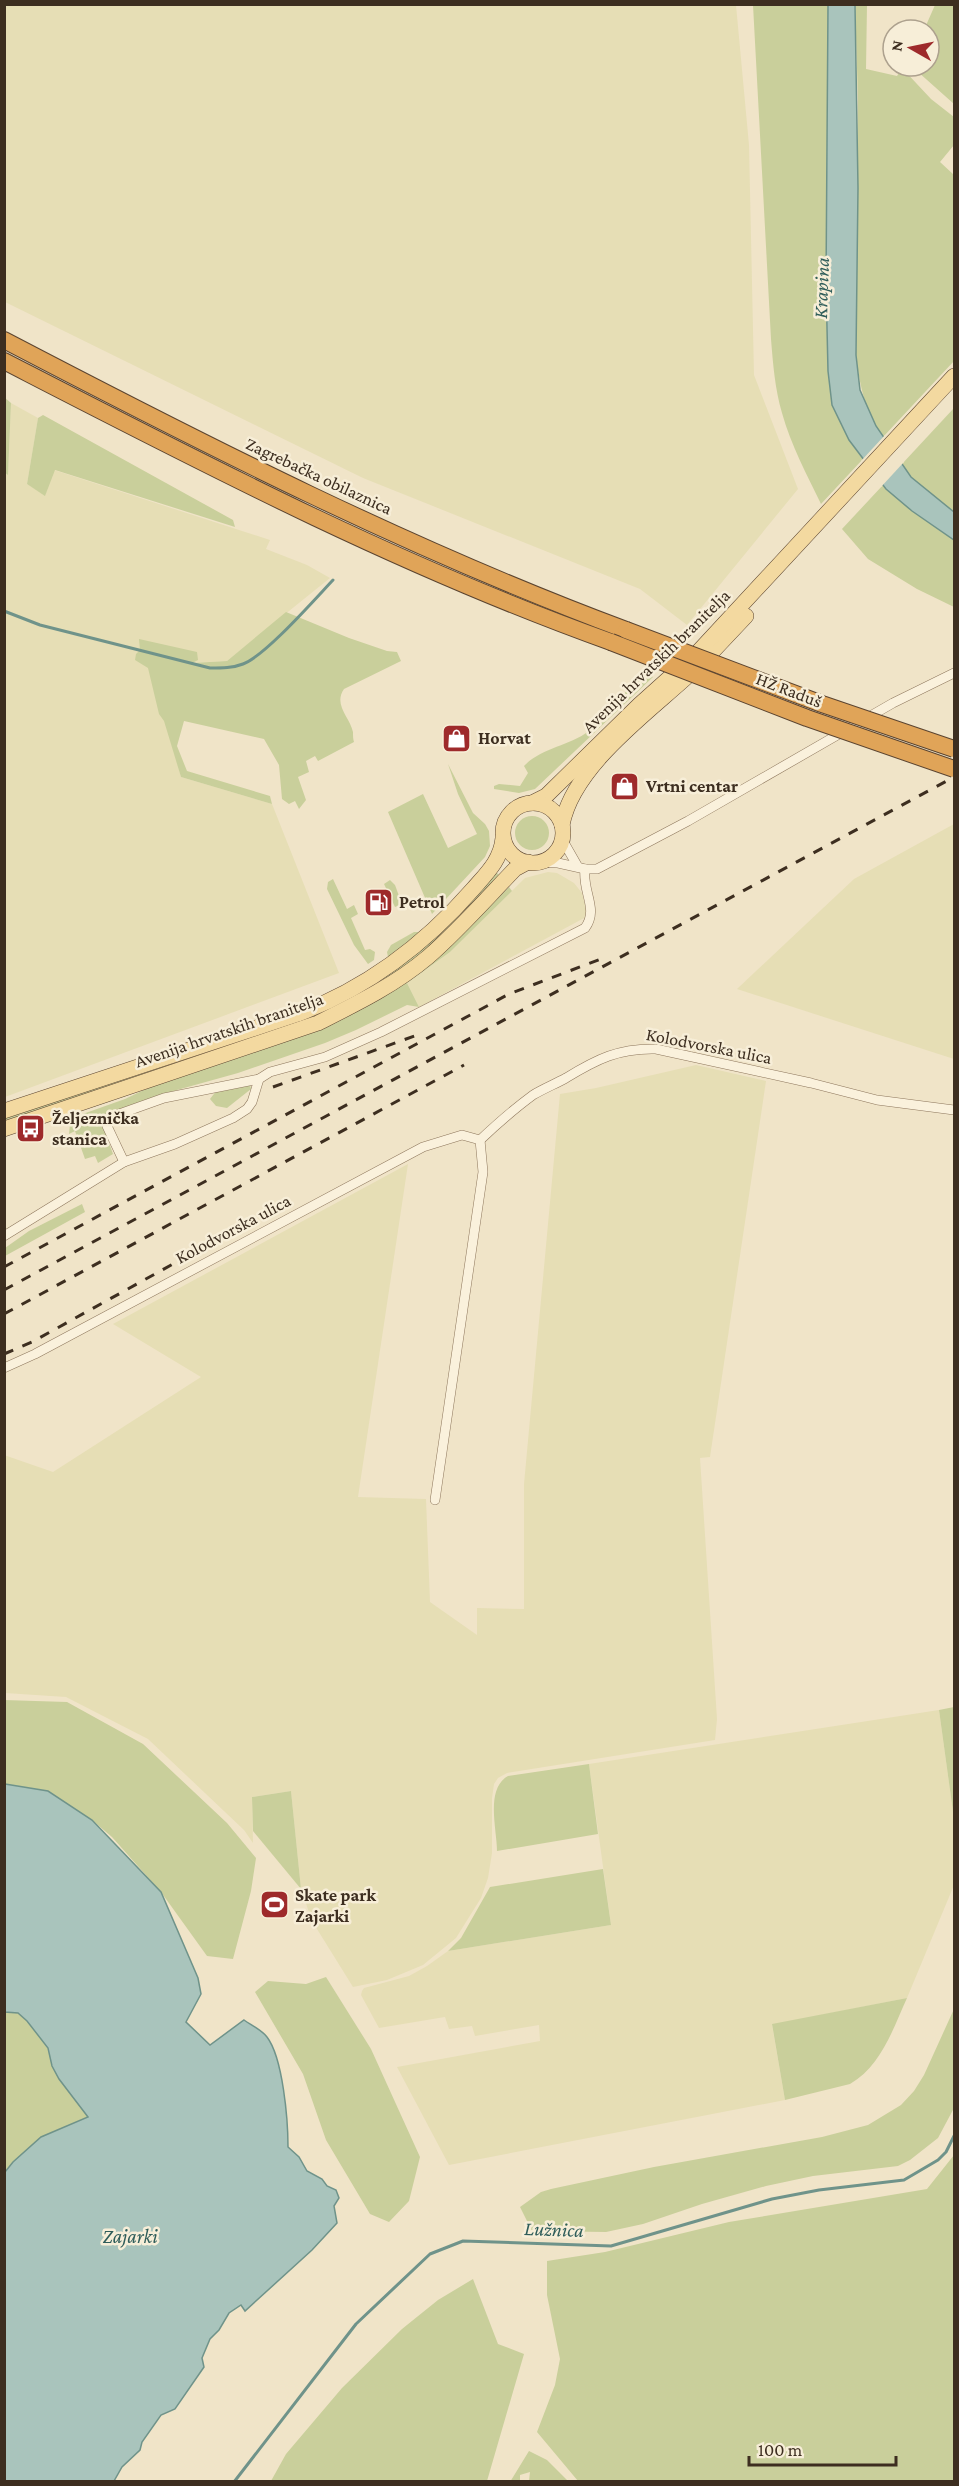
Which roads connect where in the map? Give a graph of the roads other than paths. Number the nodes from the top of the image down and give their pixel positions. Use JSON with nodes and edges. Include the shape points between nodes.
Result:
{"nodes":[{"id":1,"x":4,"y":340,"type":"edge"},
{"id":2,"x":4,"y":361,"type":"edge"},
{"id":3,"x":954,"y":376,"type":"edge"},
{"id":4,"x":954,"y":392,"type":"edge"},
{"id":5,"x":806,"y":544,"type":"junction"},
{"id":6,"x":626,"y":630,"type":"joint"},
{"id":7,"x":611,"y":642,"type":"joint"},
{"id":8,"x":954,"y":673,"type":"edge"},
{"id":9,"x":954,"y":749,"type":"edge"},
{"id":10,"x":954,"y":769,"type":"edge"},
{"id":11,"x":532,"y":802,"type":"junction"},
{"id":12,"x":562,"y":832,"type":"junction"},
{"id":13,"x":503,"y":838,"type":"junction"},
{"id":14,"x":532,"y":862,"type":"junction"},
{"id":15,"x":582,"y":868,"type":"junction"},
{"id":16,"x":259,"y":1079,"type":"junction"},
{"id":17,"x":4,"y":1110,"type":"edge"},
{"id":18,"x":954,"y":1110,"type":"edge"},
{"id":19,"x":4,"y":1129,"type":"edge"},
{"id":20,"x":480,"y":1140,"type":"junction"},
{"id":21,"x":124,"y":1162,"type":"junction"},
{"id":22,"x":4,"y":1236,"type":"edge"},
{"id":23,"x":4,"y":1368,"type":"edge"},
{"id":24,"x":435,"y":1500,"type":"dead end"}],
"edges":[{"from":1,"to":6,"type":"highway","name":"Zagrebačka obilaznica","via":[[345,511]]},
{"from":2,"to":7,"type":"highway","name":"Zagrebačka obilaznica","via":[[342,530],[559,624]]},
{"from":3,"to":5,"type":"main road"},
{"from":4,"to":5,"type":"main road"},
{"from":5,"to":11,"type":"main road","name":"Avenija hrvatskih branitelja","via":[[546,796]]},
{"from":5,"to":12,"type":"main road","name":"Avenija hrvatskih branitelja","via":[[711,654],[612,746],[575,791],[567,805]]},
{"from":6,"to":9,"type":"highway","name":"HŽ Raduš","bridge":true},
{"from":7,"to":10,"type":"highway","name":"HŽ Raduš","bridge":true,"via":[[807,718]]},
{"from":8,"to":15,"type":"street","via":[[893,703],[597,869]]},
{"from":11,"to":12,"type":"main road","via":[[547,806],[559,818]]},
{"from":11,"to":13,"type":"main road","via":[[518,806],[507,816]]},
{"from":12,"to":14,"type":"main road","via":[[553,855]]},
{"from":12,"to":15,"type":"street"},
{"from":13,"to":14,"type":"main road","via":[[512,854]]},
{"from":13,"to":17,"type":"main road","name":"Avenija hrvatskih branitelja","via":[[496,861],[438,925],[384,970],[336,997],[298,1014]]},
{"from":14,"to":15,"type":"street"},
{"from":14,"to":19,"type":"main road","name":"Avenija hrvatskih branitelja","via":[[515,869],[427,958],[358,1003],[318,1023]]},
{"from":15,"to":16,"type":"street","via":[[593,912],[585,928],[381,1032],[326,1057],[270,1072]]},
{"from":16,"to":21,"type":"street","via":[[252,1102],[240,1113],[175,1144]]},
{"from":16,"to":21,"type":"street","via":[[164,1098],[108,1118],[107,1126]]},
{"from":18,"to":20,"type":"street","name":"Kolodvorska ulica","via":[[877,1100],[667,1052],[634,1049],[588,1063],[535,1094]]},
{"from":20,"to":23,"type":"street","name":"Kolodvorska ulica","via":[[462,1135],[423,1147]]},
{"from":20,"to":24,"type":"street","via":[[483,1172]]},
{"from":21,"to":22,"type":"street"}]}
